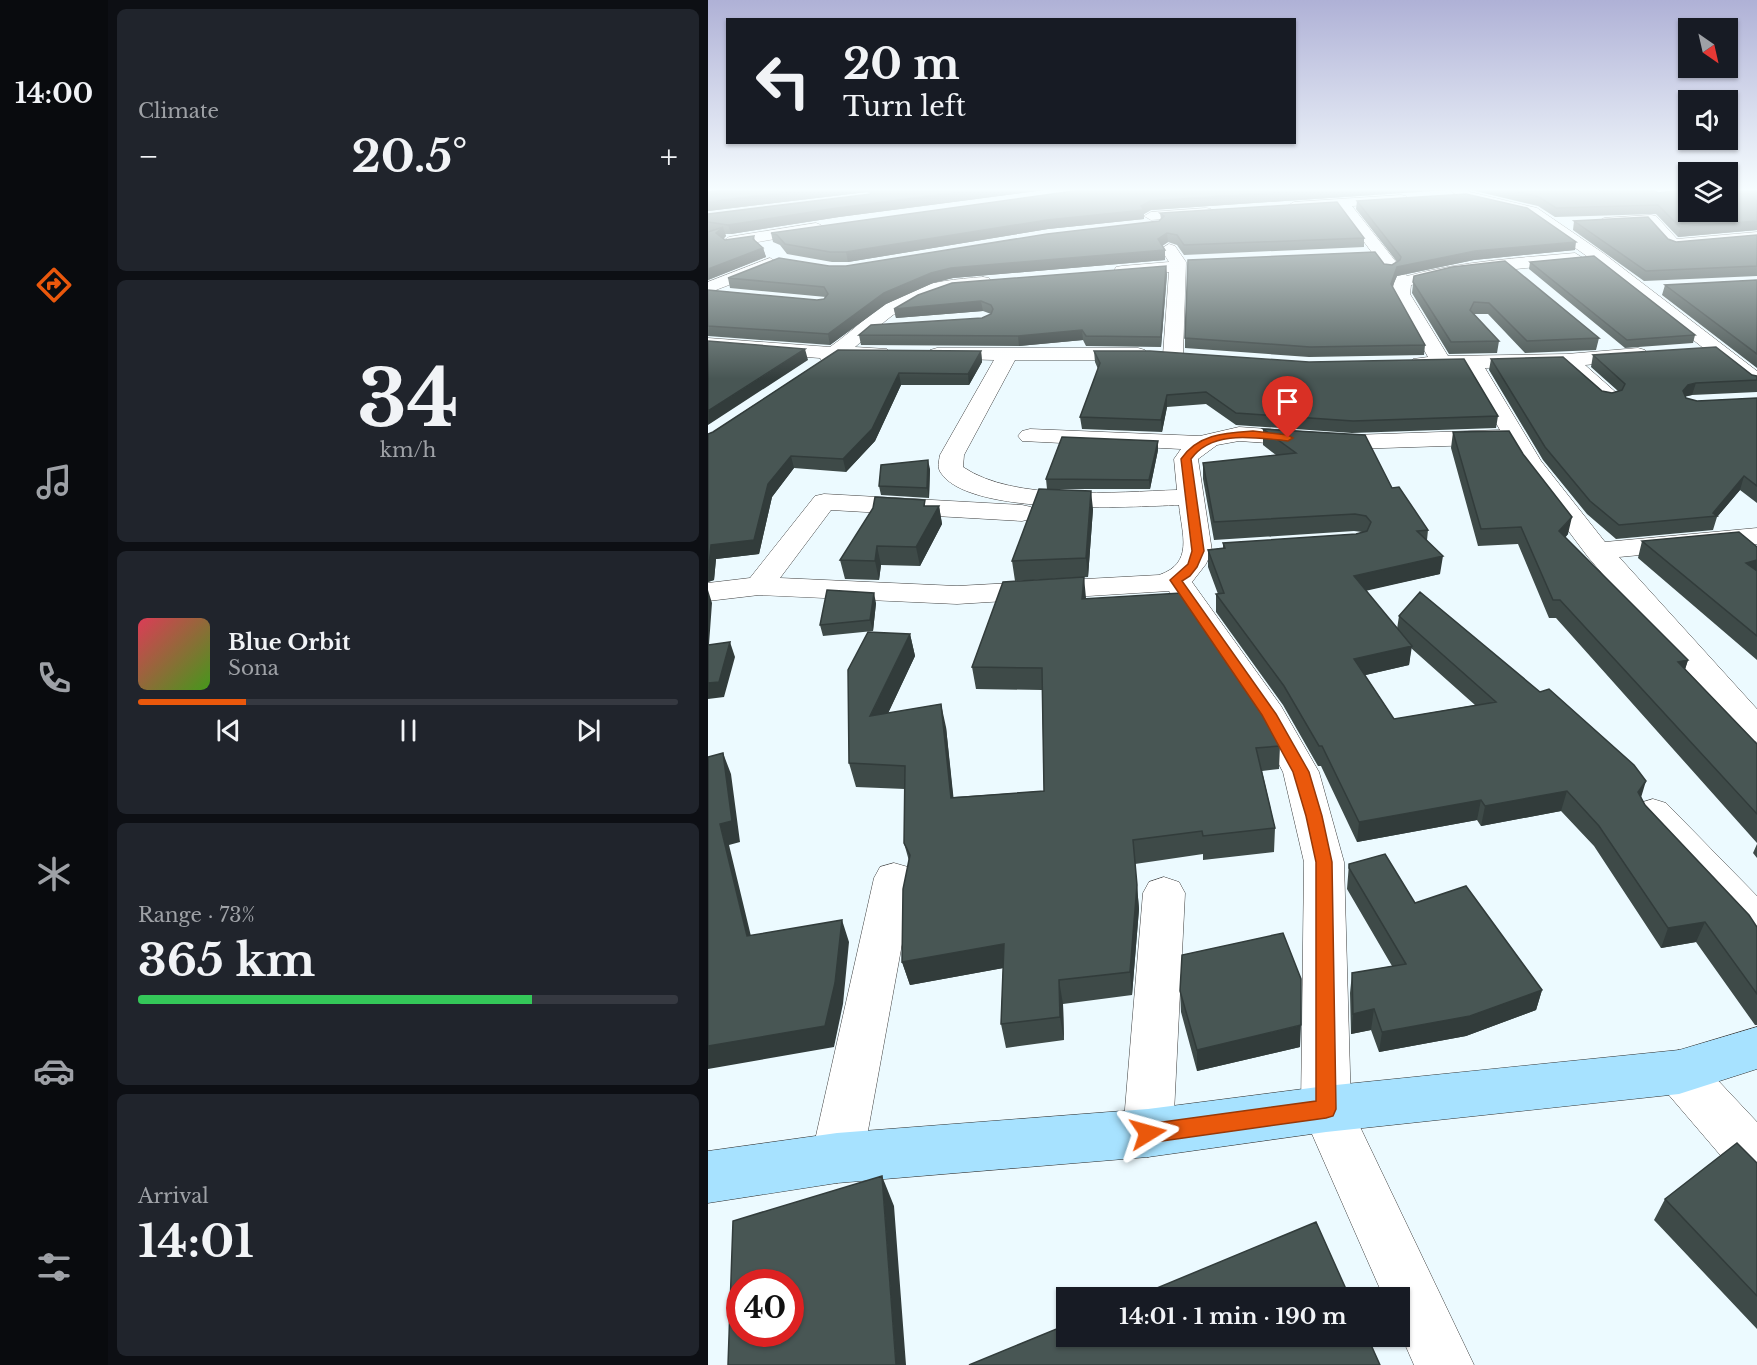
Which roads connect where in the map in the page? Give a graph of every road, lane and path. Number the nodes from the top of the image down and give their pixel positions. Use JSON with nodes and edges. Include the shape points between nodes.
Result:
{"nodes":[{"id":1,"x":776,"y":252,"type":"edge"},
{"id":2,"x":1169,"y":252,"type":"edge"},
{"id":3,"x":1591,"y":252,"type":"edge"},
{"id":4,"x":1379,"y":254,"type":"joint"},
{"id":5,"x":1356,"y":255,"type":"edge"},
{"id":6,"x":1597,"y":256,"type":"junction"},
{"id":7,"x":1200,"y":261,"type":"edge"},
{"id":8,"x":1177,"y":264,"type":"junction"},
{"id":9,"x":1510,"y":265,"type":"junction"},
{"id":10,"x":1106,"y":273,"type":"edge"},
{"id":11,"x":1528,"y":280,"type":"edge"},
{"id":12,"x":996,"y":282,"type":"edge"},
{"id":13,"x":1403,"y":282,"type":"junction"},
{"id":14,"x":1670,"y":287,"type":"edge"},
{"id":15,"x":708,"y":288,"type":"edge"},
{"id":16,"x":1637,"y":289,"type":"junction"},
{"id":17,"x":708,"y":293,"type":"edge"},
{"id":18,"x":742,"y":296,"type":"edge"},
{"id":19,"x":901,"y":325,"type":"edge"},
{"id":20,"x":866,"y":328,"type":"junction"},
{"id":21,"x":1600,"y":340,"type":"edge"},
{"id":22,"x":708,"y":344,"type":"edge"},
{"id":23,"x":1503,"y":345,"type":"dead end"},
{"id":24,"x":1714,"y":350,"type":"junction"},
{"id":25,"x":1682,"y":351,"type":"edge"},
{"id":26,"x":1661,"y":352,"type":"edge"},
{"id":27,"x":835,"y":353,"type":"junction"},
{"id":28,"x":1008,"y":354,"type":"junction"},
{"id":29,"x":1618,"y":355,"type":"junction"},
{"id":30,"x":1173,"y":356,"type":"junction"},
{"id":31,"x":1194,"y":357,"type":"edge"},
{"id":32,"x":1567,"y":360,"type":"junction"},
{"id":33,"x":1519,"y":361,"type":"junction"},
{"id":34,"x":1471,"y":362,"type":"junction"},
{"id":35,"x":1441,"y":363,"type":"junction"},
{"id":36,"x":1397,"y":364,"type":"edge"},
{"id":37,"x":806,"y":373,"type":"edge"},
{"id":38,"x":1757,"y":381,"type":"edge"},
{"id":39,"x":1609,"y":396,"type":"edge"},
{"id":40,"x":1030,"y":435,"type":"dead end"},
{"id":41,"x":1514,"y":437,"type":"junction"},
{"id":42,"x":1202,"y":443,"type":"junction"},
{"id":43,"x":1066,"y":497,"type":"junction"},
{"id":44,"x":1191,"y":497,"type":"junction"},
{"id":45,"x":1757,"y":536,"type":"edge"},
{"id":46,"x":1598,"y":551,"type":"junction"},
{"id":47,"x":1199,"y":560,"type":"junction"},
{"id":48,"x":759,"y":586,"type":"junction"},
{"id":49,"x":708,"y":592,"type":"edge"},
{"id":50,"x":1757,"y":731,"type":"edge"},
{"id":51,"x":1653,"y":813,"type":"edge"},
{"id":52,"x":894,"y":878,"type":"dead end"},
{"id":53,"x":1164,"y":893,"type":"dead end"},
{"id":54,"x":1757,"y":923,"type":"edge"},
{"id":55,"x":1757,"y":1048,"type":"edge"},
{"id":56,"x":1679,"y":1072,"type":"junction"},
{"id":57,"x":1326,"y":1109,"type":"junction"},
{"id":58,"x":1148,"y":1133,"type":"junction"},
{"id":59,"x":837,"y":1158,"type":"junction"},
{"id":60,"x":1757,"y":1159,"type":"edge"},
{"id":61,"x":708,"y":1176,"type":"edge"},
{"id":62,"x":1444,"y":1365,"type":"edge"}],
"edges":[{"from":1,"to":15,"type":"street","via":[[784,261]]},
{"from":2,"to":8,"type":"street"},
{"from":3,"to":6,"type":"street"},
{"from":4,"to":5,"type":"street"},
{"from":4,"to":13,"type":"street"},
{"from":6,"to":9,"type":"street"},
{"from":6,"to":16,"type":"street"},
{"from":7,"to":8,"type":"street"},
{"from":8,"to":10,"type":"street"},
{"from":8,"to":30,"type":"street"},
{"from":9,"to":11,"type":"street"},
{"from":9,"to":13,"type":"street","via":[[1427,275]]},
{"from":12,"to":20,"type":"street","via":[[922,292],[891,308]]},
{"from":13,"to":35,"type":"street","via":[[1401,294]]},
{"from":14,"to":16,"type":"street"},
{"from":16,"to":24,"type":"street"},
{"from":17,"to":18,"type":"street"},
{"from":19,"to":20,"type":"street"},
{"from":20,"to":27,"type":"street"},
{"from":21,"to":29,"type":"street"},
{"from":22,"to":27,"type":"street"},
{"from":23,"to":33,"type":"street"},
{"from":24,"to":25,"type":"street"},
{"from":24,"to":38,"type":"street"},
{"from":26,"to":29,"type":"street"},
{"from":27,"to":28,"type":"street"},
{"from":27,"to":37,"type":"street"},
{"from":28,"to":30,"type":"street"},
{"from":28,"to":43,"type":"street","via":[[952,455],[951,470],[959,479],[1017,496]]},
{"from":29,"to":32,"type":"street"},
{"from":30,"to":31,"type":"street"},
{"from":32,"to":33,"type":"street"},
{"from":32,"to":39,"type":"street"},
{"from":33,"to":34,"type":"street"},
{"from":34,"to":35,"type":"street"},
{"from":34,"to":41,"type":"street"},
{"from":35,"to":36,"type":"street"},
{"from":40,"to":42,"type":"street"},
{"from":41,"to":42,"type":"street","via":[[1352,442],[1239,434]]},
{"from":41,"to":46,"type":"street"},
{"from":42,"to":44,"type":"street","via":[[1186,459]]},
{"from":43,"to":44,"type":"street"},
{"from":43,"to":48,"type":"street","via":[[1060,515],[824,502]]},
{"from":44,"to":47,"type":"street"},
{"from":45,"to":46,"type":"street"},
{"from":46,"to":50,"type":"street"},
{"from":47,"to":48,"type":"street","via":[[1160,584],[957,595]]},
{"from":47,"to":57,"type":"street","via":[[1269,714],[1301,772],[1314,816],[1324,862]]},
{"from":48,"to":49,"type":"street"},
{"from":51,"to":54,"type":"street"},
{"from":52,"to":59,"type":"street"},
{"from":53,"to":58,"type":"street"},
{"from":55,"to":56,"type":"street"},
{"from":56,"to":57,"type":"street"},
{"from":56,"to":60,"type":"street"},
{"from":57,"to":58,"type":"street"},
{"from":57,"to":62,"type":"street"},
{"from":58,"to":59,"type":"street"},
{"from":59,"to":61,"type":"street"}]}
